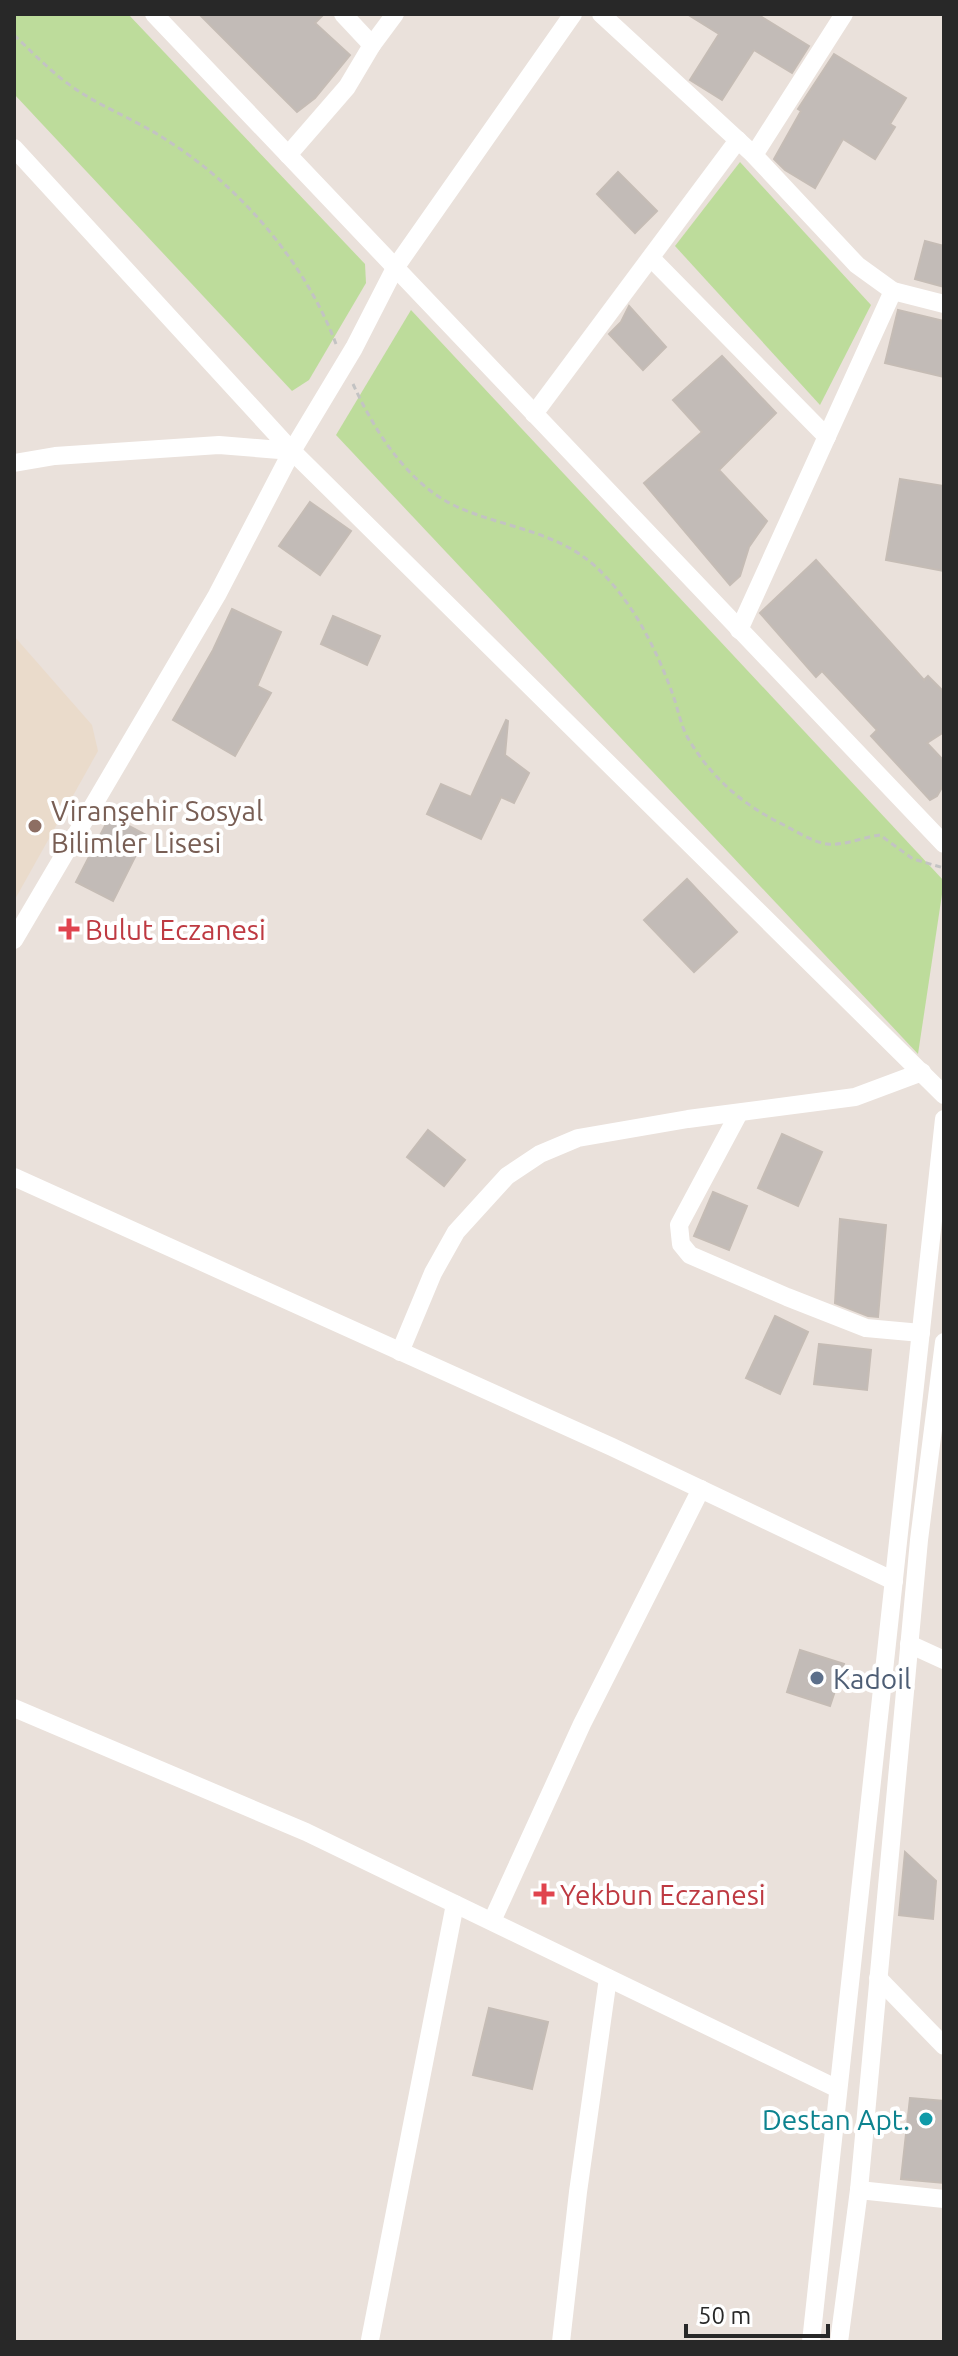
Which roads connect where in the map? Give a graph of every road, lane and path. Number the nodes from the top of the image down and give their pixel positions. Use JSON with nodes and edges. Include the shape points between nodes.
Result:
{"nodes":[{"id":1,"x":154,"y":14,"type":"edge"},
{"id":2,"x":343,"y":14,"type":"edge"},
{"id":3,"x":395,"y":14,"type":"edge"},
{"id":4,"x":573,"y":14,"type":"edge"},
{"id":5,"x":601,"y":14,"type":"edge"},
{"id":6,"x":844,"y":14,"type":"edge"},
{"id":7,"x":14,"y":35,"type":"edge"},
{"id":8,"x":372,"y":45,"type":"junction"},
{"id":9,"x":738,"y":140,"type":"junction"},
{"id":10,"x":14,"y":148,"type":"edge"},
{"id":11,"x":288,"y":155,"type":"junction"},
{"id":12,"x":754,"y":155,"type":"junction"},
{"id":13,"x":651,"y":258,"type":"junction"},
{"id":14,"x":395,"y":268,"type":"junction"},
{"id":15,"x":893,"y":291,"type":"junction"},
{"id":16,"x":944,"y":304,"type":"edge"},
{"id":17,"x":344,"y":364,"type":"junction"},
{"id":18,"x":534,"y":414,"type":"junction"},
{"id":19,"x":827,"y":437,"type":"junction"},
{"id":20,"x":292,"y":451,"type":"junction"},
{"id":21,"x":14,"y":463,"type":"edge"},
{"id":22,"x":739,"y":630,"type":"junction"},
{"id":23,"x":944,"y":844,"type":"edge"},
{"id":24,"x":944,"y":868,"type":"edge"},
{"id":25,"x":14,"y":940,"type":"edge"},
{"id":26,"x":922,"y":1072,"type":"junction"},
{"id":27,"x":944,"y":1095,"type":"edge"},
{"id":28,"x":739,"y":1113,"type":"junction"},
{"id":29,"x":944,"y":1119,"type":"edge"},
{"id":30,"x":14,"y":1177,"type":"edge"},
{"id":31,"x":921,"y":1333,"type":"junction"},
{"id":32,"x":944,"y":1342,"type":"edge"},
{"id":33,"x":400,"y":1352,"type":"junction"},
{"id":34,"x":701,"y":1489,"type":"junction"},
{"id":35,"x":894,"y":1581,"type":"junction"},
{"id":36,"x":909,"y":1644,"type":"junction"},
{"id":37,"x":944,"y":1660,"type":"edge"},
{"id":38,"x":14,"y":1708,"type":"edge"},
{"id":39,"x":455,"y":1904,"type":"junction"},
{"id":40,"x":492,"y":1921,"type":"junction"},
{"id":41,"x":608,"y":1978,"type":"junction"},
{"id":42,"x":878,"y":1978,"type":"junction"},
{"id":43,"x":944,"y":2046,"type":"edge"},
{"id":44,"x":838,"y":2089,"type":"junction"},
{"id":45,"x":859,"y":2190,"type":"junction"},
{"id":46,"x":944,"y":2199,"type":"edge"},
{"id":47,"x":370,"y":2341,"type":"edge"},
{"id":48,"x":561,"y":2342,"type":"edge"},
{"id":49,"x":811,"y":2342,"type":"edge"},
{"id":50,"x":839,"y":2342,"type":"edge"}],
"edges":[{"from":1,"to":11,"type":"street"},
{"from":2,"to":8,"type":"street"},
{"from":3,"to":8,"type":"street"},
{"from":4,"to":14,"type":"street"},
{"from":5,"to":9,"type":"street"},
{"from":6,"to":12,"type":"street"},
{"from":7,"to":17,"type":"path","via":[[73,87],[164,138],[242,203],[301,275]]},
{"from":8,"to":11,"type":"street","via":[[347,87]]},
{"from":9,"to":12,"type":"street"},
{"from":9,"to":13,"type":"street"},
{"from":10,"to":20,"type":"street"},
{"from":11,"to":14,"type":"street"},
{"from":12,"to":15,"type":"street","via":[[857,265]]},
{"from":13,"to":18,"type":"street"},
{"from":13,"to":19,"type":"street"},
{"from":14,"to":17,"type":"street"},
{"from":14,"to":18,"type":"street"},
{"from":15,"to":16,"type":"street"},
{"from":15,"to":19,"type":"street"},
{"from":17,"to":20,"type":"street"},
{"from":17,"to":24,"type":"path","via":[[386,444],[434,493],[459,509],[565,544],[615,587],[654,648],[687,738],[728,789],[758,812],[824,844],[880,835],[913,859]]},
{"from":18,"to":22,"type":"street"},
{"from":19,"to":22,"type":"street"},
{"from":20,"to":21,"type":"street","via":[[219,445]]},
{"from":20,"to":25,"type":"street","via":[[217,595]]},
{"from":20,"to":26,"type":"street"},
{"from":22,"to":23,"type":"street"},
{"from":26,"to":27,"type":"street"},
{"from":26,"to":28,"type":"street","via":[[855,1097]]},
{"from":28,"to":31,"type":"street","via":[[679,1225],[681,1244],[690,1255],[866,1328]]},
{"from":28,"to":33,"type":"street","via":[[578,1138],[507,1176],[456,1232]]},
{"from":29,"to":31,"type":"street"},
{"from":30,"to":33,"type":"street"},
{"from":31,"to":35,"type":"street"},
{"from":32,"to":36,"type":"street"},
{"from":33,"to":34,"type":"street"},
{"from":34,"to":35,"type":"street"},
{"from":34,"to":40,"type":"street","via":[[582,1724]]},
{"from":35,"to":44,"type":"street"},
{"from":36,"to":37,"type":"street"},
{"from":36,"to":42,"type":"street"},
{"from":38,"to":39,"type":"street","via":[[306,1832]]},
{"from":39,"to":40,"type":"street"},
{"from":39,"to":47,"type":"street"},
{"from":40,"to":41,"type":"street"},
{"from":41,"to":44,"type":"street"},
{"from":41,"to":48,"type":"street"},
{"from":42,"to":43,"type":"street"},
{"from":42,"to":45,"type":"street"},
{"from":44,"to":49,"type":"street"},
{"from":45,"to":46,"type":"street"},
{"from":45,"to":50,"type":"street"}]}
